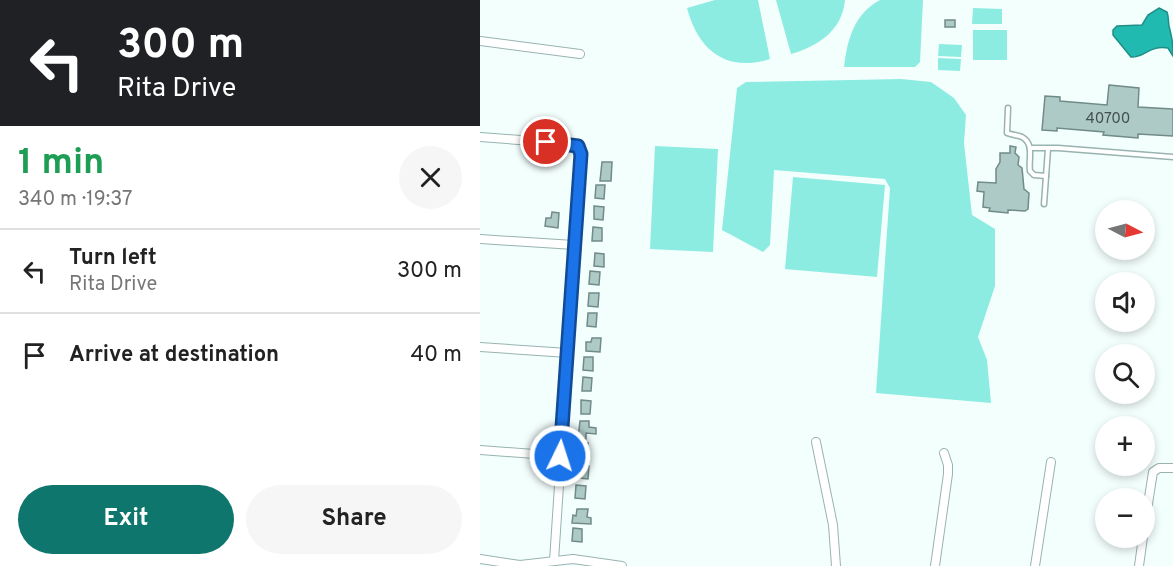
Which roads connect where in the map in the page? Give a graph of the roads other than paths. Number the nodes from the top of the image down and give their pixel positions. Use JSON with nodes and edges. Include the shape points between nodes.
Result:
{"nodes":[{"id":1,"x":480,"y":40,"type":"edge"},
{"id":2,"x":580,"y":54,"type":"dead end"},
{"id":3,"x":1008,"y":108,"type":"dead end"},
{"id":4,"x":480,"y":137,"type":"edge"},
{"id":5,"x":1030,"y":148,"type":"junction"},
{"id":6,"x":1048,"y":149,"type":"junction"},
{"id":7,"x":1173,"y":157,"type":"edge"},
{"id":8,"x":1046,"y":176,"type":"junction"},
{"id":9,"x":1044,"y":204,"type":"dead end"},
{"id":10,"x":480,"y":239,"type":"edge"},
{"id":11,"x":574,"y":246,"type":"junction"},
{"id":12,"x":480,"y":347,"type":"edge"},
{"id":13,"x":568,"y":353,"type":"junction"},
{"id":14,"x":816,"y":442,"type":"dead end"},
{"id":15,"x":480,"y":450,"type":"edge"},
{"id":16,"x":944,"y":453,"type":"dead end"},
{"id":17,"x":560,"y":456,"type":"junction"},
{"id":18,"x":1051,"y":462,"type":"dead end"},
{"id":19,"x":1173,"y":468,"type":"edge"},
{"id":20,"x":1150,"y":488,"type":"edge"},
{"id":21,"x":1141,"y":548,"type":"edge"},
{"id":22,"x":480,"y":559,"type":"edge"},
{"id":23,"x":554,"y":561,"type":"junction"},
{"id":24,"x":622,"y":566,"type":"edge"},
{"id":25,"x":836,"y":566,"type":"edge"},
{"id":26,"x":935,"y":566,"type":"edge"},
{"id":27,"x":1035,"y":566,"type":"edge"},
{"id":28,"x":1139,"y":566,"type":"edge"}],
"edges":[{"from":1,"to":2,"type":"street"},
{"from":3,"to":5,"type":"lane","via":[[1007,133],[1023,138]]},
{"from":4,"to":11,"type":"street","via":[[578,146],[581,154]]},
{"from":5,"to":6,"type":"lane"},
{"from":5,"to":8,"type":"lane","via":[[1030,171]]},
{"from":6,"to":7,"type":"lane"},
{"from":6,"to":8,"type":"lane"},
{"from":8,"to":9,"type":"lane"},
{"from":10,"to":11,"type":"street"},
{"from":11,"to":13,"type":"street"},
{"from":12,"to":13,"type":"street"},
{"from":13,"to":17,"type":"street"},
{"from":14,"to":25,"type":"street","via":[[832,516]]},
{"from":15,"to":17,"type":"street"},
{"from":16,"to":26,"type":"street","via":[[948,474]]},
{"from":17,"to":23,"type":"street"},
{"from":18,"to":27,"type":"street"},
{"from":19,"to":20,"type":"street","via":[[1155,470]]},
{"from":21,"to":28,"type":"street"},
{"from":22,"to":23,"type":"street","via":[[520,565]]},
{"from":23,"to":24,"type":"street","via":[[583,560]]}]}
